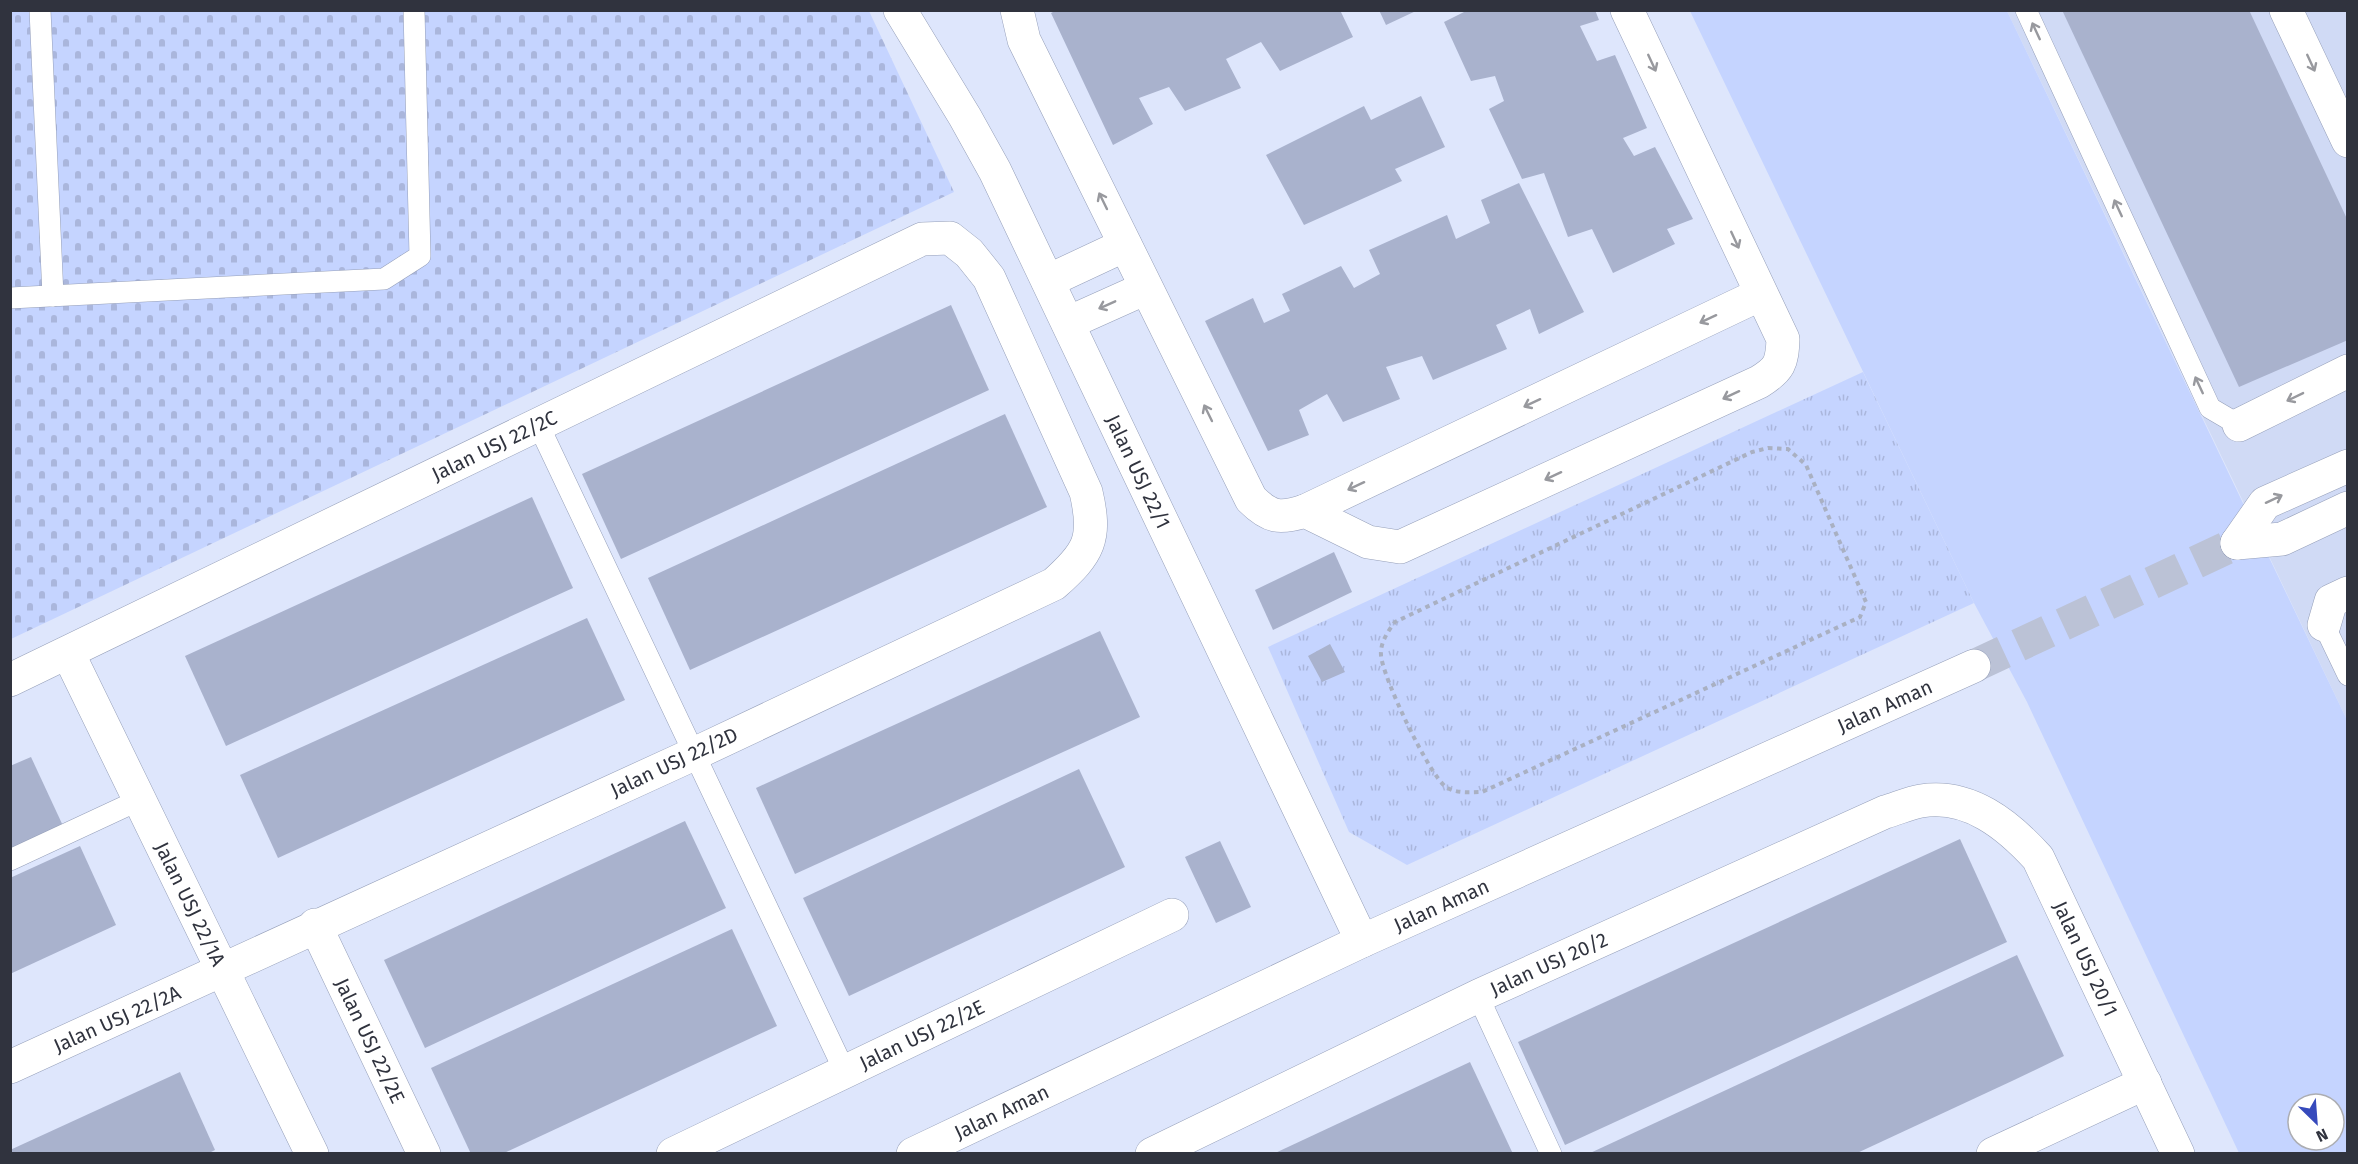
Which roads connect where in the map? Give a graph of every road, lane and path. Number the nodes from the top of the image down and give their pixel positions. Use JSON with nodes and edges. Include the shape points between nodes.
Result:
{"nodes":[{"id":1,"x":40,"y":10,"type":"edge"},
{"id":2,"x":414,"y":10,"type":"edge"},
{"id":3,"x":900,"y":10,"type":"edge"},
{"id":4,"x":1017,"y":10,"type":"edge"},
{"id":5,"x":1627,"y":10,"type":"edge"},
{"id":6,"x":2026,"y":10,"type":"edge"},
{"id":7,"x":2286,"y":10,"type":"edge"},
{"id":8,"x":2348,"y":141,"type":"edge"},
{"id":9,"x":1125,"y":245,"type":"junction"},
{"id":10,"x":1048,"y":281,"type":"junction"},
{"id":11,"x":1146,"y":288,"type":"junction"},
{"id":12,"x":1761,"y":294,"type":"junction"},
{"id":13,"x":53,"y":296,"type":"junction"},
{"id":14,"x":10,"y":298,"type":"edge"},
{"id":15,"x":1068,"y":323,"type":"junction"},
{"id":16,"x":2348,"y":371,"type":"edge"},
{"id":17,"x":538,"y":424,"type":"junction"},
{"id":18,"x":2239,"y":425,"type":"joint"},
{"id":19,"x":2348,"y":466,"type":"edge"},
{"id":20,"x":2348,"y":508,"type":"edge"},
{"id":21,"x":1305,"y":511,"type":"junction"},
{"id":22,"x":1093,"y":520,"type":"joint"},
{"id":23,"x":2348,"y":593,"type":"edge"},
{"id":24,"x":2324,"y":626,"type":"joint"},
{"id":25,"x":68,"y":653,"type":"junction"},
{"id":26,"x":1974,"y":666,"type":"tunnel mouth"},
{"id":27,"x":2348,"y":675,"type":"edge"},
{"id":28,"x":10,"y":680,"type":"edge"},
{"id":29,"x":1699,"y":691,"type":"joint"},
{"id":30,"x":696,"y":753,"type":"junction"},
{"id":31,"x":139,"y":800,"type":"junction"},
{"id":32,"x":1954,"y":802,"type":"joint"},
{"id":33,"x":10,"y":860,"type":"edge"},
{"id":34,"x":1172,"y":915,"type":"dead end"},
{"id":35,"x":315,"y":925,"type":"junction"},
{"id":36,"x":1362,"y":941,"type":"junction"},
{"id":37,"x":223,"y":972,"type":"junction"},
{"id":38,"x":1478,"y":996,"type":"junction"},
{"id":39,"x":10,"y":1067,"type":"edge"},
{"id":40,"x":845,"y":1072,"type":"junction"},
{"id":41,"x":2145,"y":1083,"type":"junction"},
{"id":42,"x":312,"y":1154,"type":"edge"},
{"id":43,"x":424,"y":1154,"type":"edge"},
{"id":44,"x":673,"y":1154,"type":"edge"},
{"id":45,"x":913,"y":1154,"type":"edge"},
{"id":46,"x":1152,"y":1154,"type":"edge"},
{"id":47,"x":1551,"y":1154,"type":"edge"},
{"id":48,"x":1993,"y":1154,"type":"edge"},
{"id":49,"x":2178,"y":1154,"type":"edge"}],
"edges":[{"from":1,"to":13,"type":"lane"},
{"from":2,"to":13,"type":"lane","via":[[420,256],[384,279]]},
{"from":3,"to":10,"type":"street","name":"Jalan USJ 22/1","via":[[965,117]]},
{"from":9,"to":4,"type":"street","one_way":true,"via":[[1024,40]]},
{"from":5,"to":12,"type":"street","one_way":true},
{"from":18,"to":6,"type":"lane","one_way":true,"via":[[2210,408]]},
{"from":7,"to":8,"type":"street","one_way":true},
{"from":9,"to":10,"type":"street"},
{"from":9,"to":11,"type":"street"},
{"from":10,"to":15,"type":"street","name":"Jalan USJ 22/1"},
{"from":11,"to":15,"type":"street","one_way":true},
{"from":21,"to":11,"type":"street","one_way":true,"via":[[1286,517],[1274,515],[1251,499]]},
{"from":12,"to":21,"type":"street","one_way":true},
{"from":12,"to":21,"type":"street","one_way":true,"via":[[1783,339],[1782,359],[1774,373],[1759,382],[1400,547],[1368,542]]},
{"from":13,"to":14,"type":"lane"},
{"from":15,"to":36,"type":"street","name":"Jalan USJ 22/1"},
{"from":16,"to":18,"type":"street","one_way":true},
{"from":17,"to":22,"type":"street","name":"Jalan USJ 22/2C","via":[[922,239],[950,238],[969,253],[989,278],[1086,492]]},
{"from":17,"to":25,"type":"street","name":"Jalan USJ 22/2C"},
{"from":17,"to":30,"type":"lane"},
{"from":20,"to":19,"type":"street","one_way":true,"via":[[2282,539],[2237,543],[2265,503]]},
{"from":22,"to":30,"type":"street","name":"Jalan USJ 22/2D","via":[[1090,540],[1076,564],[1054,584]]},
{"from":23,"to":24,"type":"street","via":[[2331,601]]},
{"from":24,"to":27,"type":"lane"},
{"from":25,"to":28,"type":"street","name":"Jalan USJ 22/2C"},
{"from":25,"to":31,"type":"street","name":"Jalan USJ 22/1A"},
{"from":26,"to":36,"type":"street","name":"Jalan Aman"},
{"from":29,"to":29,"type":"path","via":[[1482,792],[1464,793],[1447,788],[1436,777],[1383,670],[1380,652],[1395,622],[1752,452],[1788,449],[1806,465],[1866,602],[1860,616]]},
{"from":30,"to":35,"type":"street","name":"Jalan USJ 22/2D"},
{"from":30,"to":40,"type":"lane"},
{"from":31,"to":33,"type":"lane"},
{"from":31,"to":37,"type":"street","name":"Jalan USJ 22/1A"},
{"from":32,"to":38,"type":"street","name":"Jalan USJ 20/2","via":[[1921,801],[1885,812]]},
{"from":32,"to":41,"type":"street","name":"Jalan USJ 20/1","via":[[1992,816],[2014,832],[2038,858]]},
{"from":34,"to":40,"type":"street","name":"Jalan USJ 22/2E"},
{"from":35,"to":37,"type":"street","name":"Jalan USJ 22/2D"},
{"from":35,"to":43,"type":"street","name":"Jalan USJ 22/2E"},
{"from":36,"to":45,"type":"street","name":"Jalan Aman"},
{"from":37,"to":39,"type":"street","name":"Jalan USJ 22/2A"},
{"from":37,"to":42,"type":"street","name":"Jalan USJ 22/1A"},
{"from":38,"to":46,"type":"street","name":"Jalan USJ 20/2"},
{"from":38,"to":47,"type":"lane"},
{"from":40,"to":44,"type":"street","name":"Jalan USJ 22/2E"},
{"from":41,"to":48,"type":"street"},
{"from":41,"to":49,"type":"street","name":"Jalan USJ 20/1"}]}
